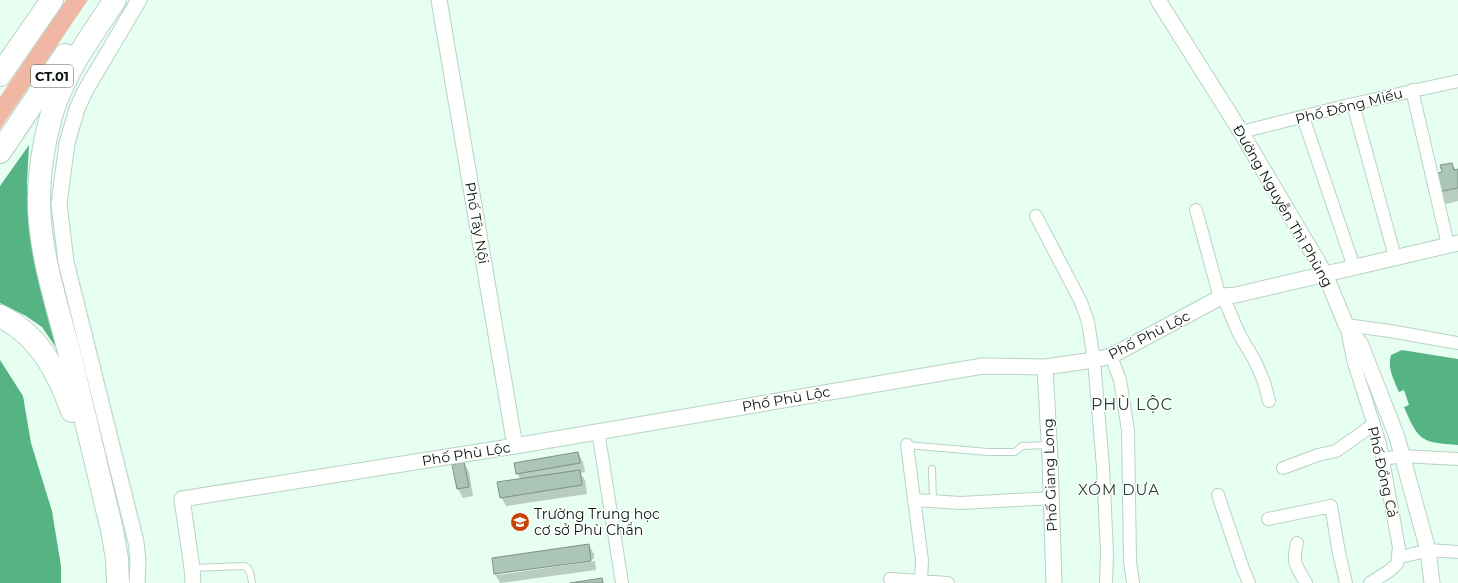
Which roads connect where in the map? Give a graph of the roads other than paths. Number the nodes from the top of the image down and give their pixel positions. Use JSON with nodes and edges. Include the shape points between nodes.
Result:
{"nodes":[{"id":1,"x":52,"y":0,"type":"edge"},
{"id":2,"x":104,"y":0,"type":"edge"},
{"id":3,"x":114,"y":0,"type":"edge"},
{"id":4,"x":139,"y":0,"type":"edge"},
{"id":5,"x":439,"y":0,"type":"edge"},
{"id":6,"x":1158,"y":0,"type":"edge"},
{"id":7,"x":34,"y":25,"type":"junction"},
{"id":8,"x":0,"y":70,"type":"edge"},
{"id":9,"x":0,"y":75,"type":"edge"},
{"id":10,"x":1458,"y":81,"type":"edge"},
{"id":11,"x":1412,"y":90,"type":"junction"},
{"id":12,"x":1353,"y":104,"type":"junction"},
{"id":13,"x":1302,"y":117,"type":"junction"},
{"id":14,"x":1241,"y":132,"type":"junction"},
{"id":15,"x":0,"y":152,"type":"edge"},
{"id":16,"x":1196,"y":210,"type":"dead end"},
{"id":17,"x":1036,"y":216,"type":"dead end"},
{"id":18,"x":1453,"y":244,"type":"edge"},
{"id":19,"x":1395,"y":257,"type":"junction"},
{"id":20,"x":1354,"y":267,"type":"junction"},
{"id":21,"x":1325,"y":274,"type":"junction"},
{"id":22,"x":1221,"y":297,"type":"junction"},
{"id":23,"x":0,"y":316,"type":"edge"},
{"id":24,"x":1346,"y":326,"type":"junction"},
{"id":25,"x":1458,"y":343,"type":"edge"},
{"id":26,"x":1111,"y":356,"type":"junction"},
{"id":27,"x":1094,"y":360,"type":"junction"},
{"id":28,"x":1045,"y":367,"type":"junction"},
{"id":29,"x":1269,"y":401,"type":"dead end"},
{"id":30,"x":1373,"y":425,"type":"junction"},
{"id":31,"x":598,"y":432,"type":"junction"},
{"id":32,"x":907,"y":445,"type":"joint"},
{"id":33,"x":1049,"y":445,"type":"junction"},
{"id":34,"x":516,"y":446,"type":"junction"},
{"id":35,"x":1402,"y":456,"type":"junction"},
{"id":36,"x":1458,"y":458,"type":"edge"},
{"id":37,"x":1383,"y":459,"type":"junction"},
{"id":38,"x":1283,"y":468,"type":"dead end"},
{"id":39,"x":932,"y":469,"type":"dead end"},
{"id":40,"x":1218,"y":495,"type":"dead end"},
{"id":41,"x":1052,"y":498,"type":"junction"},
{"id":42,"x":914,"y":500,"type":"junction"},
{"id":43,"x":934,"y":501,"type":"junction"},
{"id":44,"x":1268,"y":519,"type":"dead end"},
{"id":45,"x":1297,"y":543,"type":"dead end"},
{"id":46,"x":1428,"y":550,"type":"junction"},
{"id":47,"x":1458,"y":552,"type":"edge"},
{"id":48,"x":1398,"y":558,"type":"junction"},
{"id":49,"x":192,"y":576,"type":"edge"},
{"id":50,"x":890,"y":579,"type":"dead end"},
{"id":51,"x":921,"y":581,"type":"junction"},
{"id":52,"x":105,"y":583,"type":"edge"},
{"id":53,"x":118,"y":583,"type":"edge"},
{"id":54,"x":137,"y":583,"type":"edge"},
{"id":55,"x":252,"y":583,"type":"edge"},
{"id":56,"x":622,"y":583,"type":"edge"},
{"id":57,"x":948,"y":583,"type":"edge"},
{"id":58,"x":1054,"y":583,"type":"edge"},
{"id":59,"x":1106,"y":583,"type":"edge"},
{"id":60,"x":1133,"y":583,"type":"edge"},
{"id":61,"x":1249,"y":583,"type":"edge"},
{"id":62,"x":1306,"y":583,"type":"edge"},
{"id":63,"x":1346,"y":583,"type":"edge"},
{"id":64,"x":1370,"y":583,"type":"edge"},
{"id":65,"x":1432,"y":583,"type":"edge"}],
"edges":[{"from":1,"to":7,"type":"highway","number":"CT.01"},
{"from":2,"to":15,"type":"highway","number":"CT.01"},
{"from":3,"to":53,"type":"highway","via":[[82,49],[57,101],[39,179],[39,200],[48,265],[112,530]]},
{"from":4,"to":54,"type":"street","via":[[85,91],[77,110],[67,143],[59,204],[66,262],[136,542]]},
{"from":5,"to":34,"type":"street","name":"Phố Tây Nội"},
{"from":6,"to":14,"type":"street","name":"Đường Nguyễn Thì Phùng"},
{"from":7,"to":8,"type":"highway"},
{"from":7,"to":9,"type":"highway","number":"CT.01"},
{"from":10,"to":11,"type":"street","name":"Phố Đông Miếu"},
{"from":11,"to":12,"type":"street","name":"Phố Đông Miếu"},
{"from":11,"to":18,"type":"street"},
{"from":12,"to":13,"type":"street","name":"Phố Đông Miếu"},
{"from":12,"to":19,"type":"street"},
{"from":13,"to":14,"type":"street","name":"Phố Đông Miếu"},
{"from":13,"to":20,"type":"street"},
{"from":14,"to":21,"type":"street","name":"Đường Nguyễn Thì Phùng"},
{"from":16,"to":22,"type":"street"},
{"from":17,"to":27,"type":"street","via":[[1081,302],[1088,322]]},
{"from":18,"to":19,"type":"street","name":"Phố Phù Lộc"},
{"from":19,"to":20,"type":"street","name":"Phố Phù Lộc"},
{"from":20,"to":21,"type":"street","name":"Phố Phù Lộc"},
{"from":21,"to":22,"type":"street","name":"Phố Phù Lộc"},
{"from":21,"to":24,"type":"street","name":"Đường Nguyễn Thì Phùng"},
{"from":22,"to":26,"type":"street","name":"Phố Phù Lộc"},
{"from":22,"to":29,"type":"street","via":[[1255,361]]},
{"from":23,"to":52,"type":"highway","via":[[26,332],[41,348],[54,368],[69,404],[93,493],[106,573]]},
{"from":24,"to":25,"type":"street","via":[[1390,330]]},
{"from":24,"to":30,"type":"street","name":"Phố Đồng Cả","via":[[1354,363]]},
{"from":24,"to":35,"type":"street","name":"Đường Nguyễn Thì Phùng","via":[[1361,345]]},
{"from":26,"to":27,"type":"street","name":"Phố Phù Lộc"},
{"from":26,"to":60,"type":"street","via":[[1120,380],[1128,430],[1130,561]]},
{"from":27,"to":28,"type":"street","name":"Phố Phù Lộc"},
{"from":27,"to":59,"type":"street","via":[[1103,467]]},
{"from":28,"to":31,"type":"street","name":"Phố Phù Lộc","via":[[983,366]]},
{"from":28,"to":33,"type":"street","name":"Phố Giang Long"},
{"from":30,"to":37,"type":"street","name":"Phố Đồng Cả"},
{"from":30,"to":38,"type":"street","via":[[1336,451],[1318,454]]},
{"from":31,"to":34,"type":"street","name":"Phố Phù Lộc"},
{"from":31,"to":56,"type":"street"},
{"from":32,"to":33,"type":"lane","via":[[988,452],[1015,452],[1022,446]]},
{"from":32,"to":42,"type":"street"},
{"from":33,"to":41,"type":"street","name":"Phố Giang Long"},
{"from":34,"to":49,"type":"street","name":"Phố Phù Lộc","via":[[182,499]]},
{"from":35,"to":36,"type":"street"},
{"from":35,"to":37,"type":"street"},
{"from":35,"to":46,"type":"street","name":"Đường Nguyễn Thì Phùng"},
{"from":37,"to":48,"type":"street","name":"Phố Đồng Cả","via":[[1399,548]]},
{"from":39,"to":43,"type":"lane"},
{"from":40,"to":61,"type":"street"},
{"from":41,"to":43,"type":"street","via":[[961,503]]},
{"from":41,"to":58,"type":"street","name":"Phố Giang Long"},
{"from":42,"to":43,"type":"street"},
{"from":42,"to":51,"type":"street","via":[[922,560]]},
{"from":44,"to":63,"type":"street","via":[[1331,506]]},
{"from":45,"to":62,"type":"street","via":[[1295,564]]},
{"from":46,"to":47,"type":"street"},
{"from":46,"to":48,"type":"street"},
{"from":46,"to":65,"type":"street","name":"Đường Nguyễn Thì Phùng"},
{"from":48,"to":64,"type":"street","via":[[1397,564],[1389,572]]},
{"from":49,"to":55,"type":"lane","via":[[244,566],[248,567]]},
{"from":50,"to":51,"type":"street"},
{"from":51,"to":57,"type":"street"}]}
